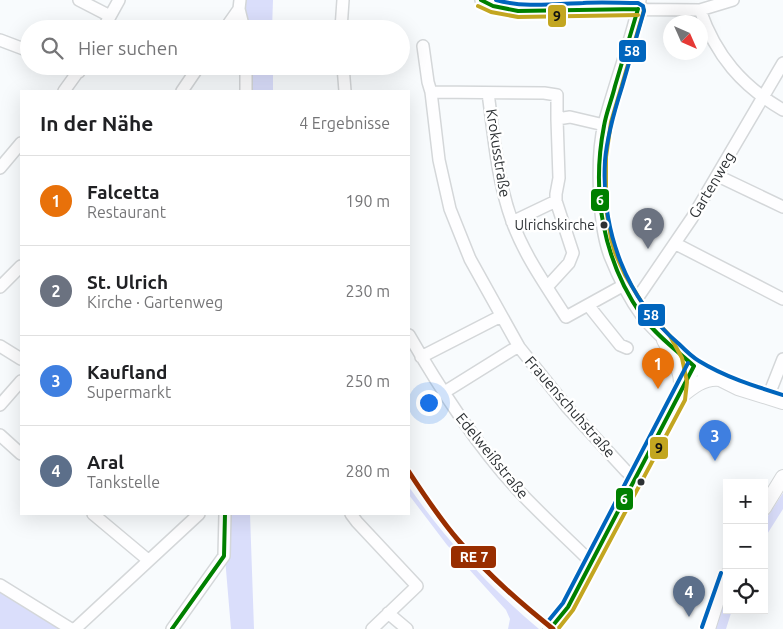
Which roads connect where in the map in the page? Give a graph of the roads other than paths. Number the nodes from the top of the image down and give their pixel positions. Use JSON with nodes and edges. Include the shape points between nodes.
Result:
{"nodes":[{"id":1,"x":79,"y":0,"type":"edge"},
{"id":2,"x":119,"y":0,"type":"edge"},
{"id":3,"x":343,"y":0,"type":"edge"},
{"id":4,"x":481,"y":0,"type":"edge"},
{"id":5,"x":733,"y":0,"type":"edge"},
{"id":6,"x":240,"y":4,"type":"edge"},
{"id":7,"x":639,"y":4,"type":"edge"},
{"id":8,"x":700,"y":10,"type":"junction"},
{"id":9,"x":110,"y":16,"type":"junction"},
{"id":10,"x":108,"y":20,"type":"edge"},
{"id":11,"x":230,"y":20,"type":"edge"},
{"id":12,"x":243,"y":20,"type":"edge"},
{"id":13,"x":342,"y":20,"type":"edge"},
{"id":14,"x":0,"y":40,"type":"edge"},
{"id":15,"x":423,"y":46,"type":"dead end"},
{"id":16,"x":20,"y":48,"type":"edge"},
{"id":17,"x":783,"y":63,"type":"edge"},
{"id":18,"x":76,"y":75,"type":"edge"},
{"id":19,"x":193,"y":75,"type":"edge"},
{"id":20,"x":246,"y":75,"type":"edge"},
{"id":21,"x":344,"y":75,"type":"edge"},
{"id":22,"x":65,"y":90,"type":"edge"},
{"id":23,"x":183,"y":90,"type":"edge"},
{"id":24,"x":246,"y":90,"type":"edge"},
{"id":25,"x":345,"y":90,"type":"edge"},
{"id":26,"x":431,"y":92,"type":"junction"},
{"id":27,"x":488,"y":93,"type":"junction"},
{"id":28,"x":763,"y":98,"type":"junction"},
{"id":29,"x":783,"y":110,"type":"edge"},
{"id":30,"x":557,"y":118,"type":"junction"},
{"id":31,"x":604,"y":125,"type":"junction"},
{"id":32,"x":20,"y":144,"type":"edge"},
{"id":33,"x":0,"y":168,"type":"edge"},
{"id":34,"x":718,"y":176,"type":"junction"},
{"id":35,"x":556,"y":201,"type":"junction"},
{"id":36,"x":783,"y":207,"type":"edge"},
{"id":37,"x":512,"y":222,"type":"junction"},
{"id":38,"x":676,"y":244,"type":"junction"},
{"id":39,"x":20,"y":267,"type":"edge"},
{"id":40,"x":624,"y":285,"type":"junction"},
{"id":41,"x":0,"y":287,"type":"edge"},
{"id":42,"x":547,"y":287,"type":"junction"},
{"id":43,"x":783,"y":299,"type":"edge"},
{"id":44,"x":634,"y":303,"type":"junction"},
{"id":45,"x":588,"y":305,"type":"junction"},
{"id":46,"x":501,"y":316,"type":"junction"},
{"id":47,"x":410,"y":338,"type":"edge"},
{"id":48,"x":664,"y":340,"type":"junction"},
{"id":49,"x":0,"y":346,"type":"edge"},
{"id":50,"x":519,"y":347,"type":"junction"},
{"id":51,"x":627,"y":348,"type":"dead end"},
{"id":52,"x":421,"y":357,"type":"junction"},
{"id":53,"x":20,"y":358,"type":"edge"},
{"id":54,"x":783,"y":359,"type":"edge"},
{"id":55,"x":694,"y":366,"type":"junction"},
{"id":56,"x":721,"y":379,"type":"junction"},
{"id":57,"x":20,"y":382,"type":"edge"},
{"id":58,"x":444,"y":393,"type":"junction"},
{"id":59,"x":680,"y":394,"type":"junction"},
{"id":60,"x":768,"y":398,"type":"junction"},
{"id":61,"x":783,"y":402,"type":"edge"},
{"id":62,"x":0,"y":405,"type":"edge"},
{"id":63,"x":0,"y":435,"type":"edge"},
{"id":64,"x":20,"y":453,"type":"edge"},
{"id":65,"x":783,"y":477,"type":"edge"},
{"id":66,"x":636,"y":480,"type":"junction"},
{"id":67,"x":768,"y":501,"type":"edge"},
{"id":68,"x":94,"y":515,"type":"edge"},
{"id":69,"x":198,"y":515,"type":"edge"},
{"id":70,"x":225,"y":515,"type":"edge"},
{"id":71,"x":352,"y":515,"type":"edge"},
{"id":72,"x":148,"y":560,"type":"junction"},
{"id":73,"x":592,"y":563,"type":"junction"},
{"id":74,"x":0,"y":584,"type":"edge"},
{"id":75,"x":723,"y":584,"type":"edge"},
{"id":76,"x":388,"y":613,"type":"junction"},
{"id":77,"x":71,"y":629,"type":"edge"},
{"id":78,"x":76,"y":629,"type":"edge"},
{"id":79,"x":172,"y":629,"type":"edge"},
{"id":80,"x":372,"y":629,"type":"edge"},
{"id":81,"x":407,"y":629,"type":"edge"},
{"id":82,"x":550,"y":629,"type":"edge"},
{"id":83,"x":708,"y":629,"type":"edge"}],
"edges":[{"from":1,"to":9,"type":"street"},
{"from":2,"to":9,"type":"street"},
{"from":3,"to":13,"type":"street"},
{"from":4,"to":7,"type":"street","via":[[502,9],[527,12]]},
{"from":5,"to":8,"type":"street"},
{"from":6,"to":11,"type":"street"},
{"from":6,"to":12,"type":"street"},
{"from":7,"to":8,"type":"street"},
{"from":7,"to":31,"type":"street"},
{"from":8,"to":28,"type":"street","via":[[722,56],[737,75]]},
{"from":9,"to":10,"type":"street"},
{"from":14,"to":16,"type":"street"},
{"from":15,"to":26,"type":"street","name":"Frauenschuhstraße"},
{"from":17,"to":28,"type":"street","name":"Gartenweg"},
{"from":18,"to":22,"type":"street"},
{"from":19,"to":23,"type":"street"},
{"from":20,"to":24,"type":"street"},
{"from":21,"to":25,"type":"street"},
{"from":26,"to":27,"type":"street"},
{"from":26,"to":46,"type":"street","name":"Frauenschuhstraße","via":[[439,160],[450,209],[470,259]]},
{"from":27,"to":30,"type":"street","via":[[557,95]]},
{"from":27,"to":37,"type":"street","name":"Krokusstraße","via":[[499,174]]},
{"from":28,"to":29,"type":"street"},
{"from":28,"to":34,"type":"street","name":"Gartenweg"},
{"from":30,"to":31,"type":"street","via":[[570,116]]},
{"from":30,"to":35,"type":"street","via":[[559,178]]},
{"from":31,"to":40,"type":"street","via":[[600,202],[610,255]]},
{"from":32,"to":33,"type":"street"},
{"from":34,"to":36,"type":"street"},
{"from":34,"to":38,"type":"street","name":"Gartenweg"},
{"from":35,"to":37,"type":"street"},
{"from":35,"to":42,"type":"street","via":[[573,253],[569,263]]},
{"from":37,"to":42,"type":"street","name":"Krokusstraße"},
{"from":38,"to":43,"type":"street"},
{"from":38,"to":44,"type":"street","name":"Gartenweg"},
{"from":39,"to":41,"type":"street"},
{"from":40,"to":44,"type":"street"},
{"from":40,"to":45,"type":"street"},
{"from":42,"to":45,"type":"street","name":"Krokusstraße","via":[[566,317]]},
{"from":44,"to":48,"type":"street"},
{"from":45,"to":51,"type":"street","via":[[620,345]]},
{"from":46,"to":50,"type":"street","name":"Frauenschuhstraße"},
{"from":46,"to":52,"type":"street"},
{"from":47,"to":52,"type":"street","name":"Edelweißstraße"},
{"from":48,"to":55,"type":"street"},
{"from":48,"to":59,"type":"main road","via":[[682,379]]},
{"from":49,"to":53,"type":"street"},
{"from":50,"to":58,"type":"street"},
{"from":50,"to":66,"type":"street","name":"Frauenschuhstraße","via":[[567,407]]},
{"from":52,"to":58,"type":"street","name":"Edelweißstraße"},
{"from":54,"to":60,"type":"street"},
{"from":55,"to":56,"type":"main road"},
{"from":55,"to":59,"type":"main road"},
{"from":56,"to":59,"type":"main road","via":[[705,380]]},
{"from":56,"to":60,"type":"main road"},
{"from":57,"to":62,"type":"street"},
{"from":58,"to":73,"type":"street","name":"Edelweißstraße","via":[[468,429],[515,487]]},
{"from":59,"to":66,"type":"main road"},
{"from":60,"to":61,"type":"main road"},
{"from":63,"to":64,"type":"street"},
{"from":65,"to":67,"type":"main road"},
{"from":66,"to":73,"type":"main road"},
{"from":68,"to":72,"type":"street"},
{"from":69,"to":72,"type":"street"},
{"from":70,"to":79,"type":"street","via":[[224,556]]},
{"from":71,"to":76,"type":"street","via":[[417,586]]},
{"from":72,"to":78,"type":"street"},
{"from":73,"to":82,"type":"main road","via":[[568,607]]},
{"from":74,"to":77,"type":"street"},
{"from":75,"to":83,"type":"main road"},
{"from":76,"to":80,"type":"street"},
{"from":76,"to":81,"type":"street"}]}
